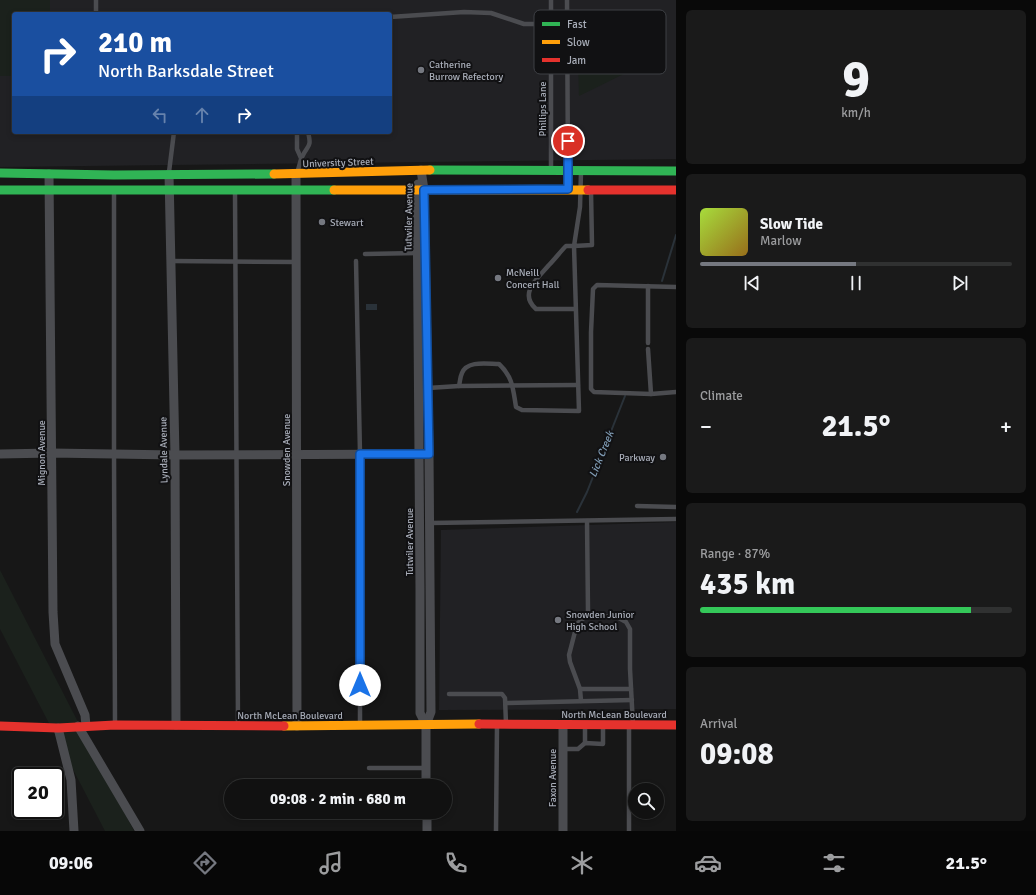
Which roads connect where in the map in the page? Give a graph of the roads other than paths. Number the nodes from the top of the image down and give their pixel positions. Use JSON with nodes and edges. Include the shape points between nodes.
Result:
{"nodes":[{"id":1,"x":96,"y":0,"type":"edge"},
{"id":2,"x":96,"y":12,"type":"edge"},
{"id":3,"x":392,"y":17,"type":"edge"},
{"id":4,"x":534,"y":24,"type":"edge"},
{"id":5,"x":551,"y":74,"type":"edge"},
{"id":6,"x":567,"y":74,"type":"edge"},
{"id":7,"x":174,"y":134,"type":"edge"},
{"id":8,"x":297,"y":134,"type":"edge"},
{"id":9,"x":308,"y":134,"type":"edge"},
{"id":10,"x":301,"y":158,"type":"junction"},
{"id":11,"x":421,"y":170,"type":"junction"},
{"id":12,"x":581,"y":171,"type":"junction"},
{"id":13,"x":676,"y":171,"type":"edge"},
{"id":14,"x":0,"y":173,"type":"edge"},
{"id":15,"x":49,"y":174,"type":"junction"},
{"id":16,"x":169,"y":174,"type":"junction"},
{"id":17,"x":296,"y":174,"type":"junction"},
{"id":18,"x":551,"y":180,"type":"junction"},
{"id":19,"x":568,"y":180,"type":"junction"},
{"id":20,"x":580,"y":189,"type":"junction"},
{"id":21,"x":591,"y":189,"type":"junction"},
{"id":22,"x":0,"y":190,"type":"edge"},
{"id":23,"x":170,"y":190,"type":"junction"},
{"id":24,"x":235,"y":190,"type":"junction"},
{"id":25,"x":296,"y":190,"type":"junction"},
{"id":26,"x":421,"y":190,"type":"junction"},
{"id":27,"x":676,"y":190,"type":"edge"},
{"id":28,"x":49,"y":191,"type":"junction"},
{"id":29,"x":114,"y":191,"type":"junction"},
{"id":30,"x":574,"y":246,"type":"junction"},
{"id":31,"x":418,"y":253,"type":"junction"},
{"id":32,"x":365,"y":254,"type":"dead end"},
{"id":33,"x":171,"y":261,"type":"junction"},
{"id":34,"x":356,"y":261,"type":"dead end"},
{"id":35,"x":236,"y":262,"type":"junction"},
{"id":36,"x":297,"y":262,"type":"junction"},
{"id":37,"x":648,"y":286,"type":"junction"},
{"id":38,"x":676,"y":287,"type":"edge"},
{"id":39,"x":575,"y":309,"type":"junction"},
{"id":40,"x":422,"y":324,"type":"junction"},
{"id":41,"x":648,"y":343,"type":"dead end"},
{"id":42,"x":648,"y":349,"type":"dead end"},
{"id":43,"x":513,"y":385,"type":"junction"},
{"id":44,"x":578,"y":385,"type":"junction"},
{"id":45,"x":459,"y":386,"type":"junction"},
{"id":46,"x":423,"y":388,"type":"junction"},
{"id":47,"x":676,"y":392,"type":"edge"},
{"id":48,"x":651,"y":394,"type":"junction"},
{"id":49,"x":52,"y":453,"type":"junction"},
{"id":50,"x":0,"y":454,"type":"edge"},
{"id":51,"x":114,"y":454,"type":"junction"},
{"id":52,"x":297,"y":454,"type":"junction"},
{"id":53,"x":360,"y":454,"type":"junction"},
{"id":54,"x":419,"y":454,"type":"junction"},
{"id":55,"x":429,"y":454,"type":"junction"},
{"id":56,"x":175,"y":455,"type":"junction"},
{"id":57,"x":236,"y":455,"type":"junction"},
{"id":58,"x":637,"y":506,"type":"dead end"},
{"id":59,"x":676,"y":507,"type":"edge"},
{"id":60,"x":676,"y":519,"type":"edge"},
{"id":61,"x":588,"y":521,"type":"junction"},
{"id":62,"x":430,"y":523,"type":"junction"},
{"id":63,"x":430,"y":587,"type":"junction"},
{"id":64,"x":420,"y":588,"type":"junction"},
{"id":65,"x":587,"y":615,"type":"junction"},
{"id":66,"x":580,"y":689,"type":"junction"},
{"id":67,"x":631,"y":689,"type":"junction"},
{"id":68,"x":449,"y":694,"type":"dead end"},
{"id":69,"x":632,"y":700,"type":"junction"},
{"id":70,"x":581,"y":701,"type":"junction"},
{"id":71,"x":506,"y":703,"type":"junction"},
{"id":72,"x":502,"y":724,"type":"junction"},
{"id":73,"x":631,"y":724,"type":"junction"},
{"id":74,"x":115,"y":725,"type":"junction"},
{"id":75,"x":176,"y":725,"type":"junction"},
{"id":76,"x":426,"y":725,"type":"junction"},
{"id":77,"x":563,"y":725,"type":"junction"},
{"id":78,"x":585,"y":725,"type":"junction"},
{"id":79,"x":603,"y":725,"type":"junction"},
{"id":80,"x":676,"y":725,"type":"edge"},
{"id":81,"x":0,"y":726,"type":"edge"},
{"id":82,"x":82,"y":726,"type":"junction"},
{"id":83,"x":238,"y":726,"type":"junction"},
{"id":84,"x":297,"y":726,"type":"junction"},
{"id":85,"x":360,"y":726,"type":"junction"},
{"id":86,"x":58,"y":728,"type":"junction"},
{"id":87,"x":585,"y":743,"type":"junction"},
{"id":88,"x":563,"y":749,"type":"junction"},
{"id":89,"x":369,"y":768,"type":"dead end"},
{"id":90,"x":426,"y":768,"type":"junction"},
{"id":91,"x":426,"y":779,"type":"edge"},
{"id":92,"x":427,"y":819,"type":"edge"},
{"id":93,"x":74,"y":831,"type":"edge"},
{"id":94,"x":140,"y":831,"type":"edge"},
{"id":95,"x":427,"y":831,"type":"edge"},
{"id":96,"x":496,"y":831,"type":"edge"},
{"id":97,"x":562,"y":831,"type":"edge"},
{"id":98,"x":629,"y":831,"type":"edge"}],
"edges":[{"from":1,"to":2,"type":"lane"},
{"from":3,"to":4,"type":"lane","via":[[464,12],[491,13],[524,24]]},
{"from":5,"to":18,"type":"lane","name":"Phillips Lane"},
{"from":6,"to":19,"type":"lane"},
{"from":7,"to":16,"type":"lane"},
{"from":8,"to":10,"type":"lane","via":[[297,149]]},
{"from":9,"to":10,"type":"lane","via":[[309,147]]},
{"from":10,"to":17,"type":"lane"},
{"from":11,"to":17,"type":"main road","name":"University Street"},
{"from":11,"to":18,"type":"main road","name":"University Street"},
{"from":11,"to":26,"type":"street","name":"Tutwiler Avenue"},
{"from":12,"to":13,"type":"main road","name":"University Street"},
{"from":12,"to":19,"type":"main road","name":"University Street"},
{"from":12,"to":20,"type":"lane"},
{"from":14,"to":15,"type":"main road","name":"University Street"},
{"from":15,"to":16,"type":"main road","name":"University Street"},
{"from":15,"to":28,"type":"street","name":"Mignon Avenue"},
{"from":16,"to":17,"type":"main road","name":"University Street"},
{"from":16,"to":23,"type":"street","name":"Lyndale Avenue"},
{"from":17,"to":25,"type":"street","name":"Snowden Avenue"},
{"from":18,"to":19,"type":"main road","name":"University Street"},
{"from":18,"to":19,"type":"main road","name":"University Street"},
{"from":18,"to":26,"type":"main road","name":"University Street"},
{"from":19,"to":20,"type":"main road","name":"University Street"},
{"from":20,"to":21,"type":"main road","name":"University Street"},
{"from":20,"to":30,"type":"lane"},
{"from":21,"to":27,"type":"main road","name":"University Street"},
{"from":21,"to":30,"type":"lane","via":[[592,245]]},
{"from":22,"to":28,"type":"main road","name":"University Street"},
{"from":23,"to":24,"type":"main road","name":"University Street"},
{"from":23,"to":29,"type":"main road","name":"University Street"},
{"from":23,"to":33,"type":"street","name":"Lyndale Avenue"},
{"from":24,"to":25,"type":"main road","name":"University Street"},
{"from":24,"to":35,"type":"lane"},
{"from":25,"to":26,"type":"main road","name":"University Street"},
{"from":25,"to":36,"type":"street","name":"Snowden Avenue"},
{"from":26,"to":31,"type":"street","name":"Tutwiler Avenue"},
{"from":26,"to":40,"type":"street","name":"Tutwiler Avenue"},
{"from":28,"to":29,"type":"main road","name":"University Street"},
{"from":28,"to":49,"type":"street","name":"Mignon Avenue"},
{"from":29,"to":51,"type":"lane"},
{"from":30,"to":39,"type":"lane"},
{"from":30,"to":39,"type":"lane","via":[[566,246],[532,284],[528,296],[530,304],[536,309]]},
{"from":31,"to":32,"type":"lane"},
{"from":31,"to":40,"type":"street","name":"Tutwiler Avenue"},
{"from":33,"to":35,"type":"lane"},
{"from":33,"to":56,"type":"street","name":"Lyndale Avenue"},
{"from":34,"to":53,"type":"lane"},
{"from":35,"to":36,"type":"lane"},
{"from":35,"to":57,"type":"lane"},
{"from":36,"to":52,"type":"street","name":"Snowden Avenue"},
{"from":37,"to":38,"type":"lane"},
{"from":37,"to":41,"type":"lane"},
{"from":37,"to":48,"type":"lane","via":[[597,285],[593,289],[591,389],[594,392]]},
{"from":39,"to":44,"type":"lane"},
{"from":40,"to":46,"type":"street","name":"Tutwiler Avenue"},
{"from":42,"to":48,"type":"lane"},
{"from":43,"to":44,"type":"lane"},
{"from":43,"to":44,"type":"lane","via":[[516,407],[522,410],[579,411]]},
{"from":43,"to":45,"type":"lane"},
{"from":43,"to":45,"type":"lane","via":[[508,372],[499,364],[476,364],[466,366]]},
{"from":45,"to":46,"type":"lane"},
{"from":46,"to":54,"type":"street","name":"Tutwiler Avenue"},
{"from":46,"to":55,"type":"street","name":"Tutwiler Avenue"},
{"from":47,"to":48,"type":"lane"},
{"from":49,"to":50,"type":"street"},
{"from":49,"to":51,"type":"street"},
{"from":49,"to":82,"type":"street","name":"Mignon Avenue","via":[[52,612],[55,644],[85,716]]},
{"from":51,"to":56,"type":"street"},
{"from":51,"to":74,"type":"lane"},
{"from":52,"to":53,"type":"street"},
{"from":52,"to":57,"type":"street"},
{"from":52,"to":84,"type":"street","name":"Snowden Avenue"},
{"from":53,"to":54,"type":"street"},
{"from":53,"to":85,"type":"lane"},
{"from":54,"to":55,"type":"street"},
{"from":54,"to":64,"type":"street","name":"Tutwiler Avenue"},
{"from":55,"to":62,"type":"street","name":"Tutwiler Avenue"},
{"from":56,"to":57,"type":"street"},
{"from":56,"to":75,"type":"street","name":"Lyndale Avenue"},
{"from":57,"to":83,"type":"lane"},
{"from":58,"to":59,"type":"lane"},
{"from":60,"to":61,"type":"lane"},
{"from":61,"to":62,"type":"lane"},
{"from":61,"to":65,"type":"lane"},
{"from":62,"to":63,"type":"street","name":"Tutwiler Avenue"},
{"from":63,"to":64,"type":"street"},
{"from":63,"to":76,"type":"street","name":"Tutwiler Avenue","via":[[431,712]]},
{"from":64,"to":76,"type":"street","name":"Tutwiler Avenue","via":[[420,712]]},
{"from":65,"to":66,"type":"lane","via":[[577,624],[569,656]]},
{"from":65,"to":67,"type":"lane","via":[[617,617],[626,622],[630,629]]},
{"from":66,"to":67,"type":"lane"},
{"from":66,"to":70,"type":"lane"},
{"from":67,"to":69,"type":"lane"},
{"from":68,"to":71,"type":"lane","via":[[496,693],[502,694]]},
{"from":69,"to":70,"type":"lane"},
{"from":69,"to":73,"type":"lane"},
{"from":70,"to":71,"type":"lane"},
{"from":71,"to":72,"type":"lane"},
{"from":72,"to":76,"type":"main road","name":"North McLean Boulevard"},
{"from":72,"to":77,"type":"main road","name":"North McLean Boulevard"},
{"from":72,"to":96,"type":"lane"},
{"from":73,"to":79,"type":"main road","name":"North McLean Boulevard"},
{"from":73,"to":80,"type":"main road","name":"North McLean Boulevard"},
{"from":73,"to":98,"type":"lane"},
{"from":74,"to":75,"type":"main road","name":"North McLean Boulevard"},
{"from":74,"to":82,"type":"main road","name":"North McLean Boulevard"},
{"from":75,"to":83,"type":"main road","name":"North McLean Boulevard"},
{"from":76,"to":85,"type":"main road","name":"North McLean Boulevard"},
{"from":76,"to":90,"type":"street","name":"Tutwiler Avenue"},
{"from":77,"to":78,"type":"main road","name":"North McLean Boulevard"},
{"from":77,"to":88,"type":"street","name":"Faxon Avenue"},
{"from":78,"to":79,"type":"main road","name":"North McLean Boulevard"},
{"from":78,"to":87,"type":"lane"},
{"from":79,"to":87,"type":"lane","via":[[603,744]]},
{"from":81,"to":86,"type":"main road","name":"North McLean Boulevard"},
{"from":82,"to":86,"type":"main road","name":"North McLean Boulevard"},
{"from":82,"to":94,"type":"street","name":"Mignon Avenue"},
{"from":83,"to":84,"type":"main road","name":"North McLean Boulevard"},
{"from":84,"to":85,"type":"main road","name":"North McLean Boulevard"},
{"from":86,"to":93,"type":"street","via":[[72,780]]},
{"from":87,"to":88,"type":"lane","via":[[578,749]]},
{"from":88,"to":97,"type":"street","name":"Faxon Avenue"},
{"from":89,"to":90,"type":"lane"},
{"from":90,"to":91,"type":"street","name":"Tutwiler Avenue"},
{"from":92,"to":95,"type":"street"}]}
